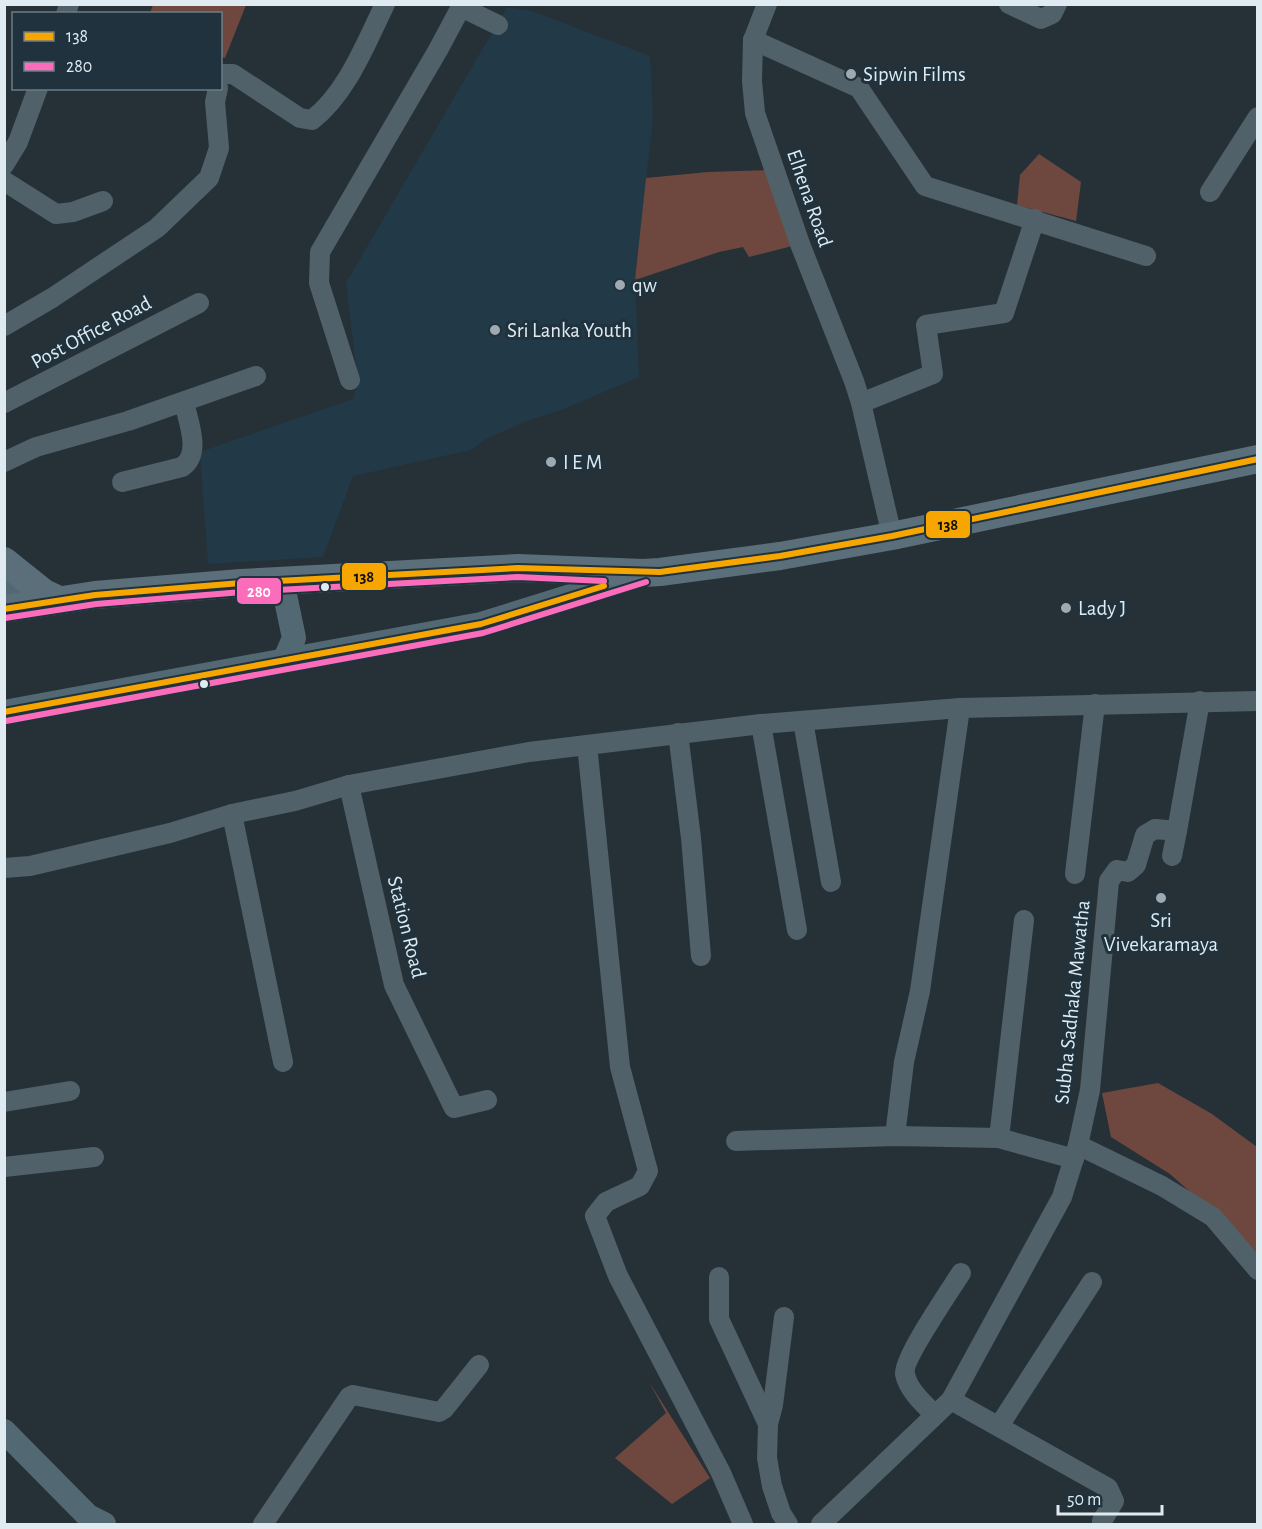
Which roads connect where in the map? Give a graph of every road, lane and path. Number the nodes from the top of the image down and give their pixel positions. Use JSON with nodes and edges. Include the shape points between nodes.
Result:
{"nodes":[{"id":1,"x":385,"y":4,"type":"edge"},
{"id":2,"x":767,"y":4,"type":"edge"},
{"id":3,"x":1009,"y":4,"type":"edge"},
{"id":4,"x":1057,"y":4,"type":"edge"},
{"id":5,"x":461,"y":6,"type":"edge"},
{"id":6,"x":498,"y":25,"type":"dead end"},
{"id":7,"x":753,"y":40,"type":"junction"},
{"id":8,"x":222,"y":76,"type":"edge"},
{"id":9,"x":37,"y":90,"type":"edge"},
{"id":10,"x":218,"y":90,"type":"edge"},
{"id":11,"x":1257,"y":117,"type":"edge"},
{"id":12,"x":4,"y":165,"type":"edge"},
{"id":13,"x":4,"y":180,"type":"edge"},
{"id":14,"x":1210,"y":192,"type":"dead end"},
{"id":15,"x":103,"y":201,"type":"dead end"},
{"id":16,"x":1035,"y":219,"type":"junction"},
{"id":17,"x":1146,"y":256,"type":"dead end"},
{"id":18,"x":198,"y":303,"type":"dead end"},
{"id":19,"x":4,"y":326,"type":"edge"},
{"id":20,"x":256,"y":376,"type":"dead end"},
{"id":21,"x":350,"y":380,"type":"dead end"},
{"id":22,"x":184,"y":402,"type":"junction"},
{"id":23,"x":4,"y":403,"type":"edge"},
{"id":24,"x":861,"y":403,"type":"junction"},
{"id":25,"x":1257,"y":459,"type":"edge"},
{"id":26,"x":4,"y":462,"type":"edge"},
{"id":27,"x":122,"y":482,"type":"dead end"},
{"id":28,"x":892,"y":536,"type":"junction"},
{"id":29,"x":4,"y":561,"type":"edge"},
{"id":30,"x":643,"y":573,"type":"junction"},
{"id":31,"x":4,"y":577,"type":"edge"},
{"id":32,"x":257,"y":582,"type":"junction"},
{"id":33,"x":59,"y":600,"type":"junction"},
{"id":34,"x":11,"y":608,"type":"edge"},
{"id":35,"x":284,"y":661,"type":"junction"},
{"id":36,"x":1257,"y":700,"type":"edge"},
{"id":37,"x":1200,"y":701,"type":"junction"},
{"id":38,"x":1095,"y":704,"type":"junction"},
{"id":39,"x":960,"y":708,"type":"junction"},
{"id":40,"x":5,"y":717,"type":"edge"},
{"id":41,"x":803,"y":721,"type":"junction"},
{"id":42,"x":761,"y":724,"type":"junction"},
{"id":43,"x":678,"y":733,"type":"junction"},
{"id":44,"x":587,"y":745,"type":"junction"},
{"id":45,"x":349,"y":785,"type":"junction"},
{"id":46,"x":232,"y":814,"type":"junction"},
{"id":47,"x":1177,"y":831,"type":"junction"},
{"id":48,"x":1172,"y":855,"type":"dead end"},
{"id":49,"x":4,"y":868,"type":"edge"},
{"id":50,"x":1075,"y":873,"type":"dead end"},
{"id":51,"x":831,"y":882,"type":"dead end"},
{"id":52,"x":1024,"y":921,"type":"dead end"},
{"id":53,"x":797,"y":930,"type":"dead end"},
{"id":54,"x":701,"y":956,"type":"dead end"},
{"id":55,"x":284,"y":1062,"type":"dead end"},
{"id":56,"x":70,"y":1091,"type":"dead end"},
{"id":57,"x":487,"y":1100,"type":"dead end"},
{"id":58,"x":4,"y":1102,"type":"edge"},
{"id":59,"x":895,"y":1136,"type":"junction"},
{"id":60,"x":999,"y":1138,"type":"junction"},
{"id":61,"x":736,"y":1141,"type":"dead end"},
{"id":62,"x":1076,"y":1152,"type":"junction"},
{"id":63,"x":94,"y":1157,"type":"dead end"},
{"id":64,"x":4,"y":1167,"type":"edge"},
{"id":65,"x":1257,"y":1270,"type":"edge"},
{"id":66,"x":961,"y":1272,"type":"dead end"},
{"id":67,"x":719,"y":1277,"type":"dead end"},
{"id":68,"x":1092,"y":1282,"type":"dead end"},
{"id":69,"x":784,"y":1317,"type":"dead end"},
{"id":70,"x":479,"y":1365,"type":"dead end"},
{"id":71,"x":951,"y":1400,"type":"junction"},
{"id":72,"x":935,"y":1415,"type":"junction"},
{"id":73,"x":768,"y":1425,"type":"junction"},
{"id":74,"x":999,"y":1426,"type":"junction"},
{"id":75,"x":4,"y":1431,"type":"edge"},
{"id":76,"x":1102,"y":1521,"type":"dead end"},
{"id":77,"x":104,"y":1524,"type":"edge"},
{"id":78,"x":263,"y":1524,"type":"edge"},
{"id":79,"x":743,"y":1524,"type":"edge"},
{"id":80,"x":788,"y":1524,"type":"edge"},
{"id":81,"x":821,"y":1524,"type":"edge"}],
"edges":[{"from":1,"to":8,"type":"street","via":[[355,67],[312,120],[300,118],[232,74]]},
{"from":2,"to":7,"type":"street","name":"Elhena Road"},
{"from":3,"to":4,"type":"street","via":[[1041,19],[1052,14]]},
{"from":5,"to":6,"type":"street"},
{"from":5,"to":21,"type":"street","via":[[320,252],[319,283]]},
{"from":7,"to":16,"type":"street","via":[[859,88],[926,186]]},
{"from":7,"to":24,"type":"street","name":"Elhena Road","via":[[755,113]]},
{"from":9,"to":12,"type":"street","via":[[18,142]]},
{"from":10,"to":19,"type":"street","via":[[219,148],[209,178],[157,228]]},
{"from":11,"to":14,"type":"street"},
{"from":13,"to":15,"type":"street","via":[[56,214]]},
{"from":16,"to":17,"type":"street"},
{"from":16,"to":24,"type":"street","via":[[1004,313],[926,326],[933,374]]},
{"from":18,"to":23,"type":"street","name":"Post Office Road"},
{"from":20,"to":22,"type":"street"},
{"from":22,"to":26,"type":"street","via":[[36,447]]},
{"from":22,"to":27,"type":"street","via":[[192,444],[189,463]]},
{"from":24,"to":28,"type":"street","name":"Elhena Road"},
{"from":25,"to":28,"type":"highway"},
{"from":28,"to":30,"type":"highway","via":[[780,556]]},
{"from":29,"to":33,"type":"highway"},
{"from":30,"to":32,"type":"highway","via":[[518,568]]},
{"from":30,"to":35,"type":"main road","via":[[481,624]]},
{"from":31,"to":34,"type":"main road"},
{"from":32,"to":33,"type":"highway"},
{"from":32,"to":35,"type":"main road","via":[[285,595],[294,638]]},
{"from":33,"to":34,"type":"highway"},
{"from":35,"to":40,"type":"main road"},
{"from":36,"to":37,"type":"street"},
{"from":37,"to":38,"type":"street"},
{"from":37,"to":47,"type":"street"},
{"from":38,"to":39,"type":"street"},
{"from":38,"to":50,"type":"street"},
{"from":39,"to":41,"type":"street"},
{"from":39,"to":59,"type":"street"},
{"from":41,"to":42,"type":"street"},
{"from":41,"to":51,"type":"street"},
{"from":42,"to":43,"type":"street"},
{"from":42,"to":53,"type":"street"},
{"from":43,"to":44,"type":"street"},
{"from":43,"to":54,"type":"street"},
{"from":44,"to":45,"type":"street"},
{"from":44,"to":79,"type":"street","via":[[620,1067],[648,1171],[640,1186],[606,1202],[594,1216],[618,1276],[721,1473]]},
{"from":45,"to":46,"type":"street"},
{"from":45,"to":57,"type":"street","name":"Station Road","via":[[394,985],[454,1108]]},
{"from":46,"to":49,"type":"street","via":[[170,833],[30,866]]},
{"from":46,"to":55,"type":"street"},
{"from":47,"to":48,"type":"street"},
{"from":47,"to":62,"type":"street","name":"Subha Sadhaka Mawatha","via":[[1155,830],[1145,835],[1136,865],[1128,872],[1117,870],[1109,881],[1090,1090]]},
{"from":52,"to":60,"type":"street"},
{"from":56,"to":58,"type":"street"},
{"from":59,"to":60,"type":"street"},
{"from":59,"to":61,"type":"street"},
{"from":60,"to":62,"type":"street"},
{"from":62,"to":65,"type":"street","via":[[1162,1186],[1213,1217]]},
{"from":62,"to":71,"type":"street","name":"Subha Sadhaka Mawatha","via":[[1062,1197]]},
{"from":63,"to":64,"type":"street"},
{"from":66,"to":72,"type":"street","via":[[904,1372]]},
{"from":67,"to":73,"type":"street","via":[[718,1319]]},
{"from":68,"to":74,"type":"street"},
{"from":69,"to":73,"type":"street"},
{"from":70,"to":78,"type":"street","via":[[439,1412],[349,1397]]},
{"from":71,"to":72,"type":"street","name":"Subha Sadhaka Mawatha"},
{"from":71,"to":74,"type":"street"},
{"from":72,"to":81,"type":"street","name":"Subha Sadhaka Mawatha"},
{"from":73,"to":80,"type":"street","via":[[767,1458],[772,1485]]},
{"from":74,"to":76,"type":"street","via":[[1108,1488],[1114,1501]]},
{"from":75,"to":77,"type":"main road","via":[[88,1516]]}]}
